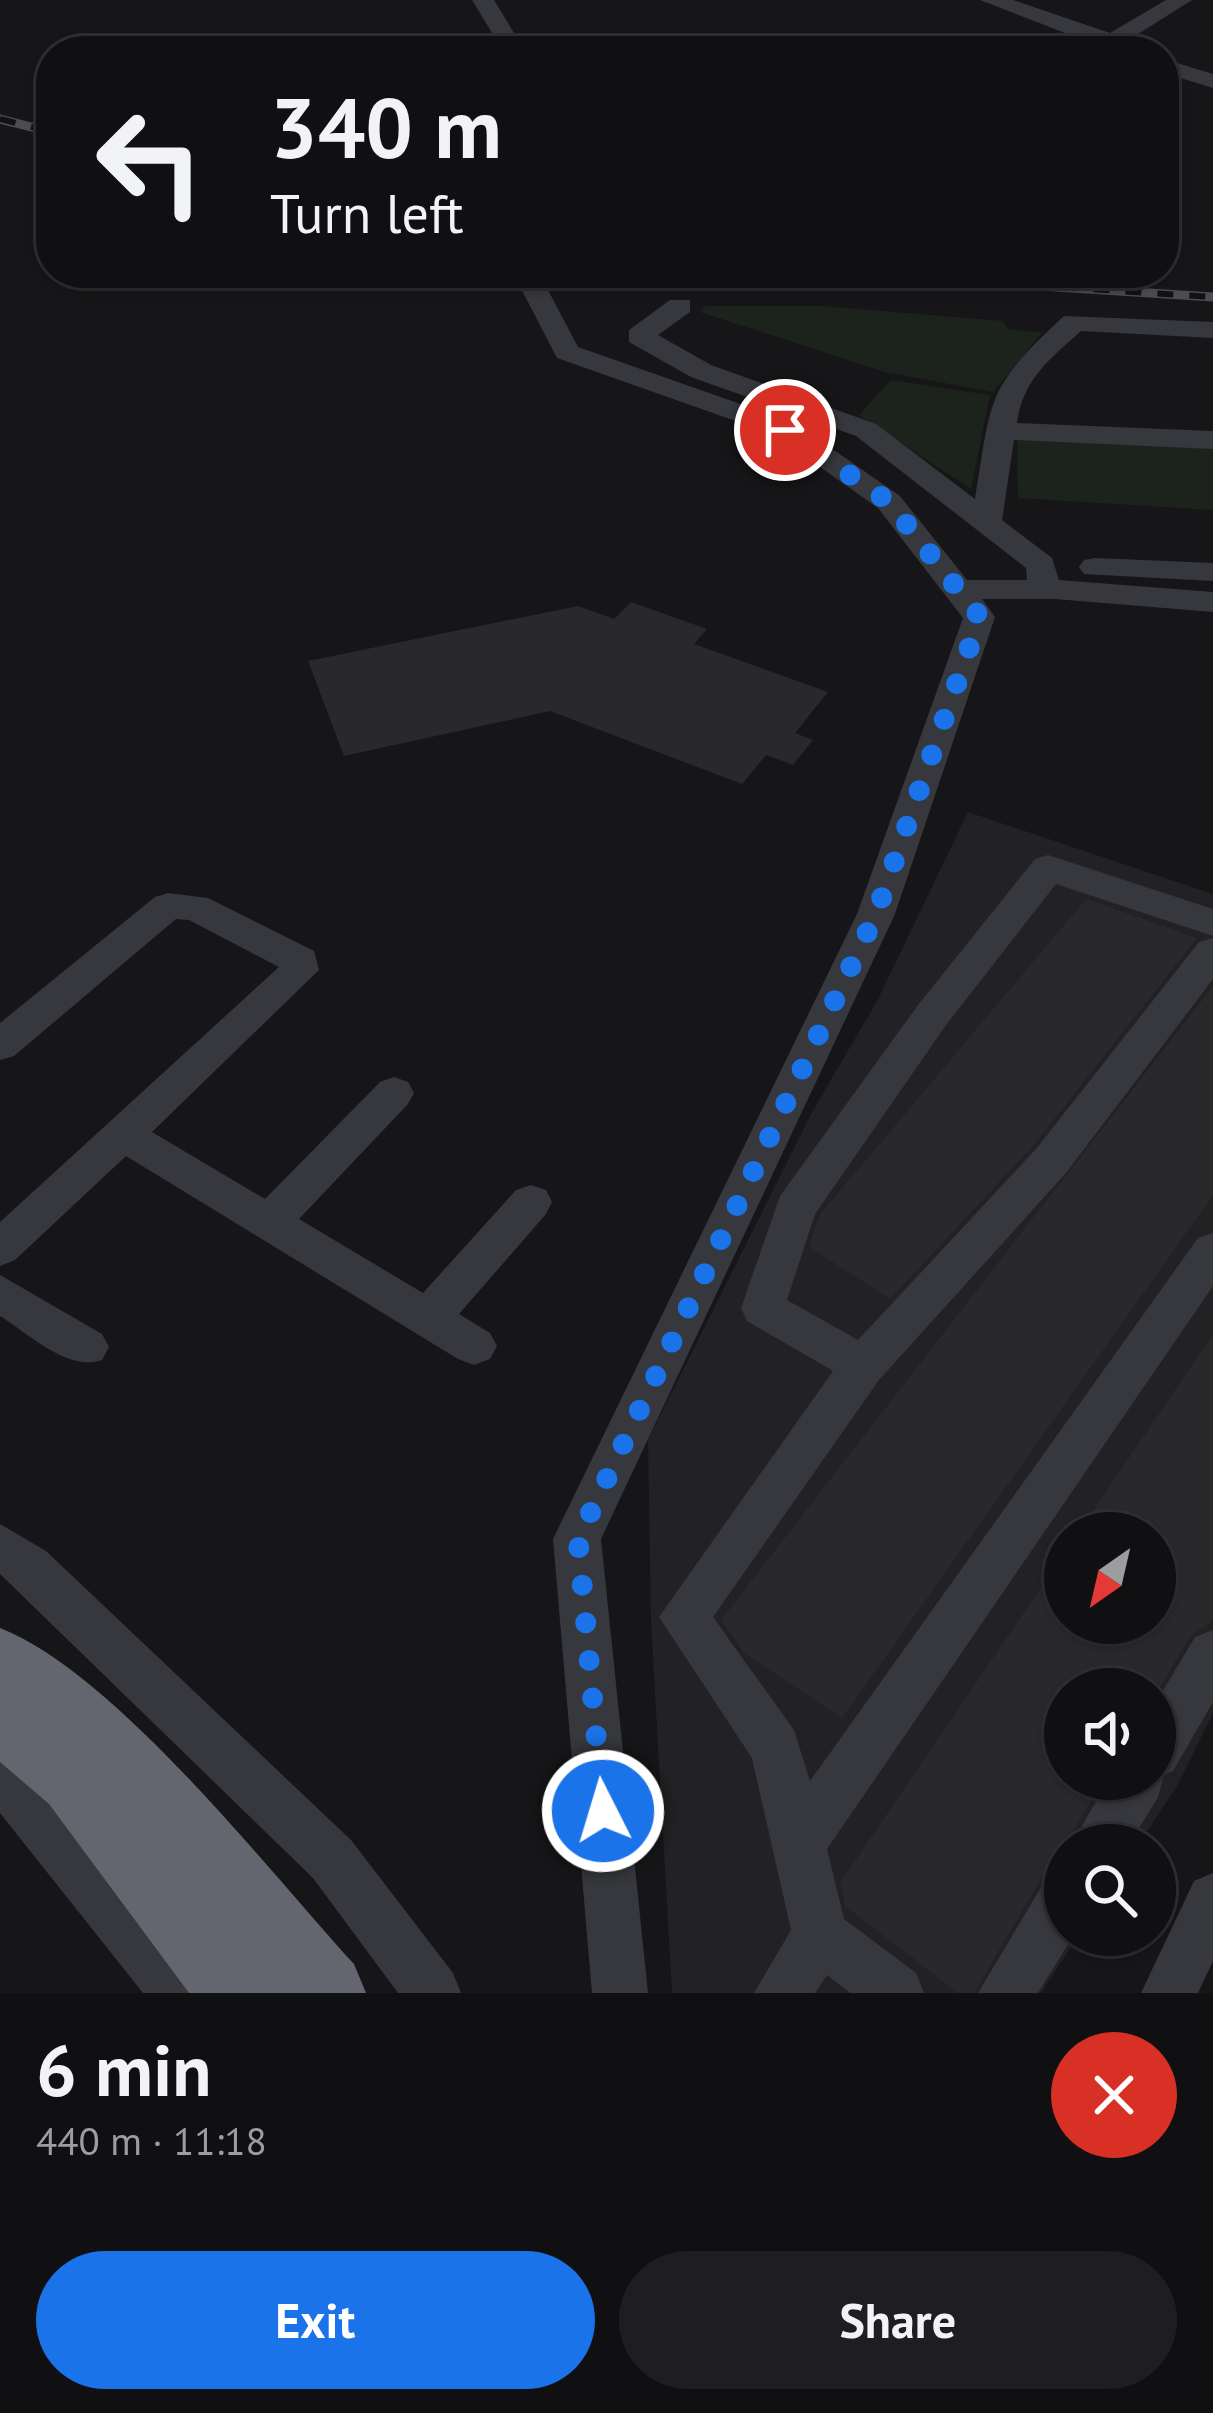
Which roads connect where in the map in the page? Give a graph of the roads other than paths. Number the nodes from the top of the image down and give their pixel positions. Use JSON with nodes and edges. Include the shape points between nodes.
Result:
{"nodes":[{"id":1,"x":483,"y":0,"type":"edge"},
{"id":2,"x":991,"y":0,"type":"edge"},
{"id":3,"x":1180,"y":0,"type":"edge"},
{"id":4,"x":1028,"y":5,"type":"edge"},
{"id":5,"x":1079,"y":28,"type":"junction"},
{"id":6,"x":505,"y":36,"type":"edge"},
{"id":7,"x":1069,"y":36,"type":"edge"},
{"id":8,"x":1097,"y":36,"type":"edge"},
{"id":9,"x":1133,"y":36,"type":"edge"},
{"id":10,"x":1179,"y":71,"type":"edge"},
{"id":11,"x":1213,"y":81,"type":"edge"},
{"id":12,"x":534,"y":288,"type":"edge"},
{"id":13,"x":680,"y":306,"type":"dead end"},
{"id":14,"x":1213,"y":330,"type":"edge"},
{"id":15,"x":1000,"y":431,"type":"junction"},
{"id":16,"x":1213,"y":440,"type":"edge"},
{"id":17,"x":986,"y":524,"type":"junction"},
{"id":18,"x":1213,"y":572,"type":"edge"},
{"id":19,"x":1043,"y":577,"type":"junction"},
{"id":20,"x":958,"y":590,"type":"junction"},
{"id":21,"x":1213,"y":602,"type":"edge"},
{"id":22,"x":1213,"y":923,"type":"edge"},
{"id":23,"x":1213,"y":952,"type":"edge"},
{"id":24,"x":0,"y":1045,"type":"edge"},
{"id":25,"x":394,"y":1093,"type":"dead end"},
{"id":26,"x":124,"y":1135,"type":"junction"},
{"id":27,"x":531,"y":1202,"type":"dead end"},
{"id":28,"x":269,"y":1223,"type":"junction"},
{"id":29,"x":0,"y":1248,"type":"edge"},
{"id":30,"x":1213,"y":1251,"type":"edge"},
{"id":31,"x":0,"y":1293,"type":"edge"},
{"id":32,"x":428,"y":1318,"type":"junction"},
{"id":33,"x":474,"y":1346,"type":"dead end"},
{"id":34,"x":86,"y":1347,"type":"dead end"},
{"id":35,"x":863,"y":1366,"type":"junction"},
{"id":36,"x":0,"y":1546,"type":"edge"},
{"id":37,"x":1213,"y":1654,"type":"edge"},
{"id":38,"x":0,"y":1663,"type":"edge"},
{"id":39,"x":0,"y":1713,"type":"edge"},
{"id":40,"x":1176,"y":1717,"type":"edge"},
{"id":41,"x":0,"y":1771,"type":"edge"},
{"id":42,"x":798,"y":1844,"type":"junction"},
{"id":43,"x":1213,"y":1900,"type":"edge"},
{"id":44,"x":1044,"y":1932,"type":"edge"},
{"id":45,"x":820,"y":1936,"type":"junction"},
{"id":46,"x":158,"y":1982,"type":"edge"},
{"id":47,"x":240,"y":1993,"type":"edge"},
{"id":48,"x":325,"y":1993,"type":"edge"},
{"id":49,"x":433,"y":1993,"type":"edge"},
{"id":50,"x":620,"y":1993,"type":"edge"},
{"id":51,"x":782,"y":1993,"type":"edge"},
{"id":52,"x":896,"y":1993,"type":"edge"},
{"id":53,"x":1006,"y":1993,"type":"edge"},
{"id":54,"x":1169,"y":1993,"type":"edge"}],
"edges":[{"from":1,"to":6,"type":"street"},
{"from":2,"to":4,"type":"street"},
{"from":3,"to":9,"type":"street"},
{"from":4,"to":5,"type":"street"},
{"from":5,"to":7,"type":"street"},
{"from":5,"to":8,"type":"street"},
{"from":10,"to":11,"type":"street"},
{"from":12,"to":20,"type":"street","via":[[567,352],[785,430],[889,502]]},
{"from":13,"to":17,"type":"street","via":[[639,336],[701,371],[866,430]]},
{"from":14,"to":15,"type":"street","via":[[1074,322],[1021,371]]},
{"from":15,"to":16,"type":"street"},
{"from":15,"to":17,"type":"street"},
{"from":17,"to":19,"type":"street"},
{"from":18,"to":19,"type":"street"},
{"from":19,"to":20,"type":"street"},
{"from":19,"to":21,"type":"street"},
{"from":20,"to":50,"type":"street","via":[[980,617],[876,914],[578,1539]]},
{"from":22,"to":35,"type":"street","via":[[1048,868],[961,978],[796,1208],[764,1308]]},
{"from":23,"to":35,"type":"street","via":[[1051,1161]]},
{"from":24,"to":26,"type":"street","via":[[168,906],[195,907],[300,961],[300,970]]},
{"from":25,"to":28,"type":"street"},
{"from":26,"to":28,"type":"street"},
{"from":26,"to":29,"type":"street"},
{"from":27,"to":32,"type":"street"},
{"from":28,"to":32,"type":"street"},
{"from":30,"to":42,"type":"street"},
{"from":31,"to":34,"type":"street"},
{"from":32,"to":33,"type":"street"},
{"from":35,"to":42,"type":"street","via":[[684,1617],[776,1748]]},
{"from":36,"to":49,"type":"street","via":[[332,1859]]},
{"from":37,"to":40,"type":"street"},
{"from":38,"to":48,"type":"highway","via":[[98,1741]]},
{"from":39,"to":47,"type":"highway","via":[[76,1777]]},
{"from":41,"to":46,"type":"street"},
{"from":42,"to":45,"type":"street"},
{"from":43,"to":54,"type":"street"},
{"from":44,"to":53,"type":"street"},
{"from":45,"to":51,"type":"street"},
{"from":45,"to":52,"type":"street"}]}
